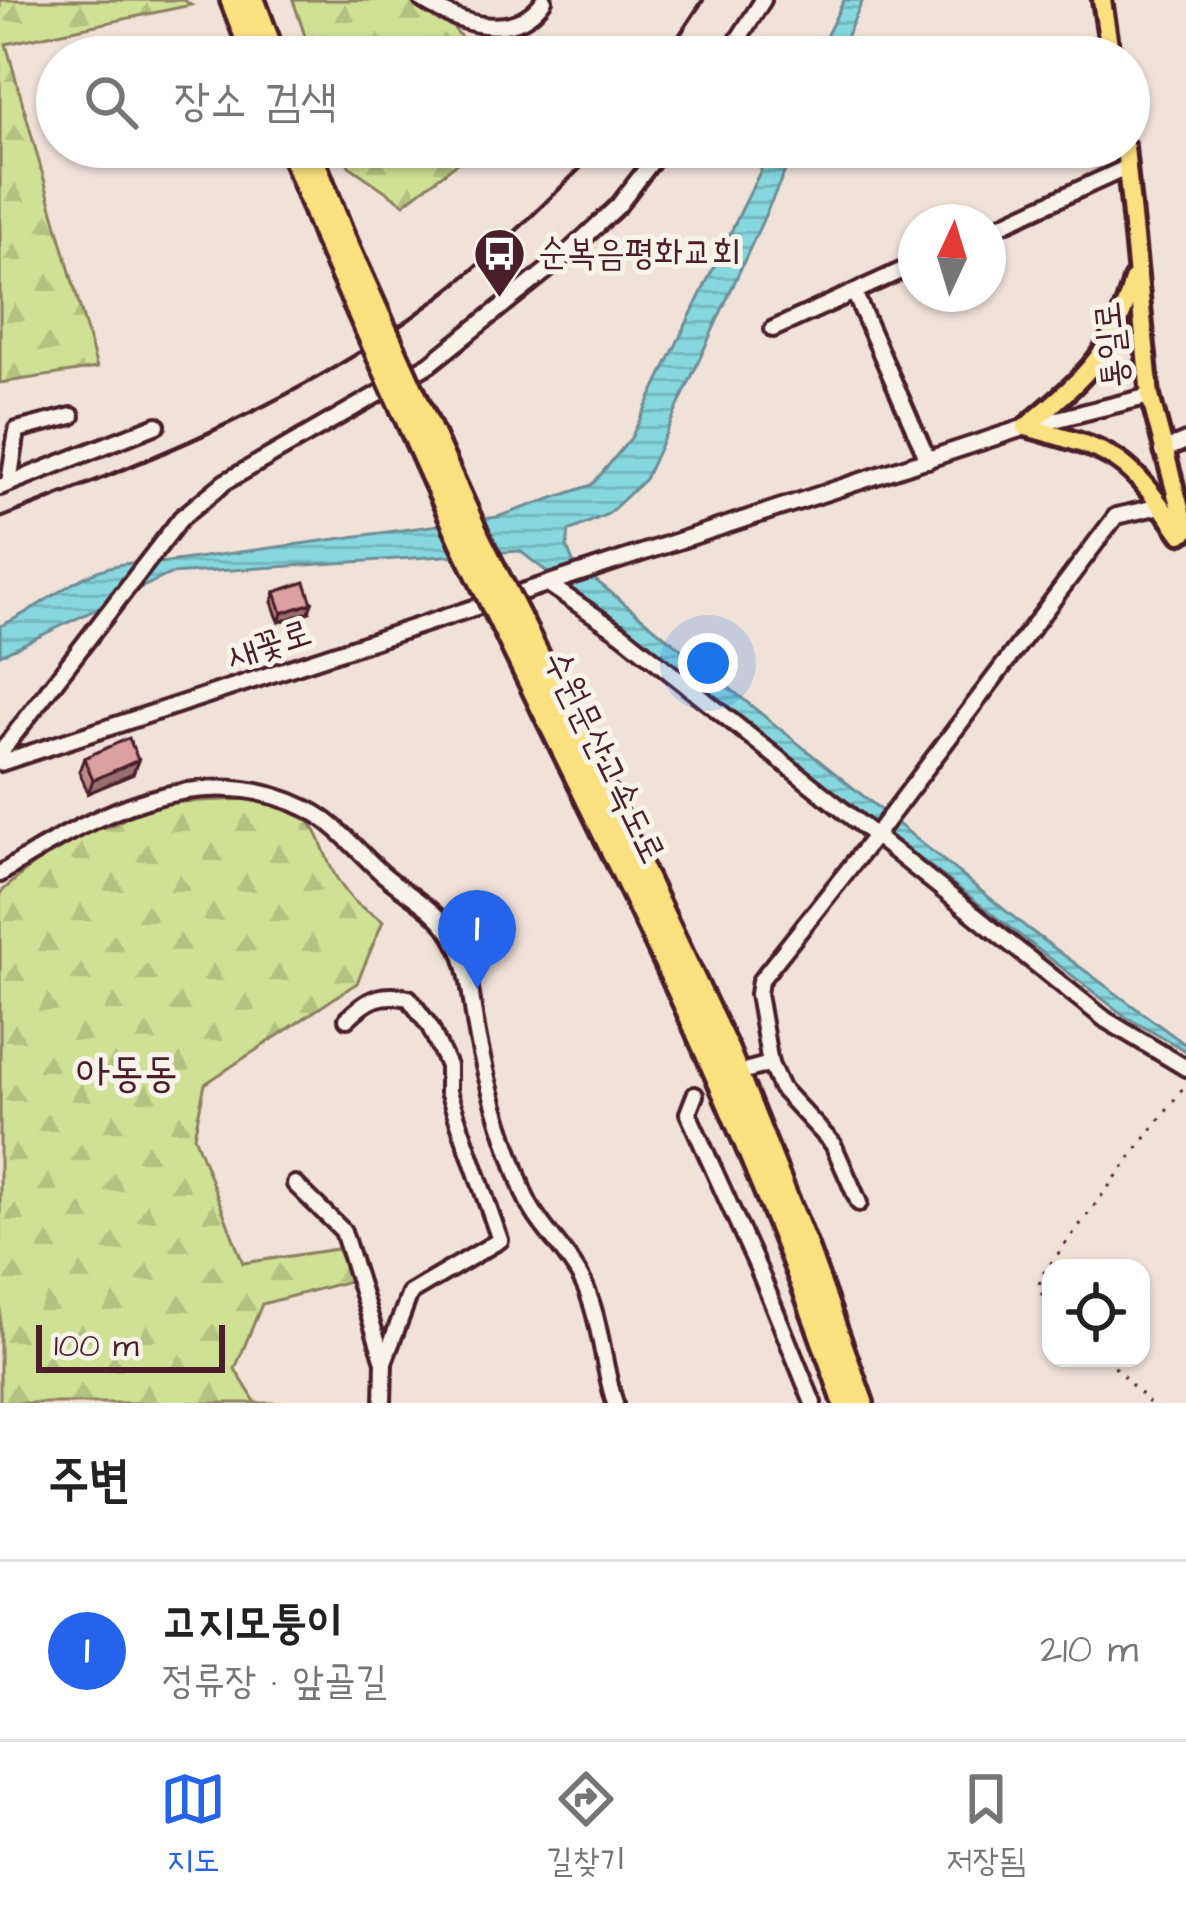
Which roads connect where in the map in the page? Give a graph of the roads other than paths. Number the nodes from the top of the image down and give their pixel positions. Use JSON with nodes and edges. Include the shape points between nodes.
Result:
{"nodes":[{"id":1,"x":232,"y":0,"type":"edge"},
{"id":2,"x":253,"y":0,"type":"edge"},
{"id":3,"x":422,"y":0,"type":"edge"},
{"id":4,"x":763,"y":0,"type":"edge"},
{"id":5,"x":1102,"y":0,"type":"edge"},
{"id":6,"x":535,"y":4,"type":"edge"},
{"id":7,"x":246,"y":36,"type":"edge"},
{"id":8,"x":266,"y":36,"type":"edge"},
{"id":9,"x":740,"y":36,"type":"edge"},
{"id":10,"x":1108,"y":36,"type":"edge"},
{"id":11,"x":300,"y":168,"type":"edge"},
{"id":12,"x":314,"y":168,"type":"edge"},
{"id":13,"x":647,"y":168,"type":"edge"},
{"id":14,"x":1126,"y":168,"type":"edge"},
{"id":15,"x":1128,"y":168,"type":"edge"},
{"id":16,"x":1006,"y":223,"type":"edge"},
{"id":17,"x":334,"y":236,"type":"junction"},
{"id":18,"x":1136,"y":268,"type":"junction"},
{"id":19,"x":898,"y":272,"type":"edge"},
{"id":20,"x":854,"y":292,"type":"junction"},
{"id":21,"x":773,"y":329,"type":"dead end"},
{"id":22,"x":1150,"y":396,"type":"junction"},
{"id":23,"x":71,"y":416,"type":"dead end"},
{"id":24,"x":157,"y":425,"type":"dead end"},
{"id":25,"x":1026,"y":427,"type":"junction"},
{"id":26,"x":1186,"y":441,"type":"edge"},
{"id":27,"x":1162,"y":451,"type":"junction"},
{"id":28,"x":928,"y":460,"type":"junction"},
{"id":29,"x":5,"y":485,"type":"edge"},
{"id":30,"x":1161,"y":506,"type":"junction"},
{"id":31,"x":1186,"y":531,"type":"edge"},
{"id":32,"x":1186,"y":542,"type":"edge"},
{"id":33,"x":553,"y":585,"type":"junction"},
{"id":34,"x":556,"y":713,"type":"junction"},
{"id":35,"x":0,"y":754,"type":"edge"},
{"id":36,"x":0,"y":763,"type":"edge"},
{"id":37,"x":877,"y":834,"type":"junction"},
{"id":38,"x":0,"y":874,"type":"edge"},
{"id":39,"x":347,"y":1019,"type":"dead end"},
{"id":40,"x":770,"y":1064,"type":"junction"},
{"id":41,"x":1186,"y":1068,"type":"edge"},
{"id":42,"x":748,"y":1070,"type":"dead end"},
{"id":43,"x":695,"y":1095,"type":"dead end"},
{"id":44,"x":295,"y":1184,"type":"dead end"},
{"id":45,"x":859,"y":1203,"type":"dead end"},
{"id":46,"x":384,"y":1361,"type":"junction"},
{"id":47,"x":383,"y":1403,"type":"edge"},
{"id":48,"x":615,"y":1403,"type":"edge"},
{"id":49,"x":813,"y":1403,"type":"edge"},
{"id":50,"x":844,"y":1403,"type":"edge"},
{"id":51,"x":862,"y":1403,"type":"edge"}],
"edges":[{"from":1,"to":7,"type":"highway"},
{"from":2,"to":8,"type":"highway"},
{"from":3,"to":6,"type":"street","via":[[483,26],[509,24]]},
{"from":4,"to":9,"type":"street"},
{"from":5,"to":10,"type":"main road"},
{"from":11,"to":17,"type":"highway","name":"수원문산고속도로"},
{"from":12,"to":17,"type":"highway","name":"수원문산고속도로"},
{"from":13,"to":35,"type":"street","via":[[590,232],[430,364],[225,482],[181,518]]},
{"from":14,"to":16,"type":"street"},
{"from":15,"to":18,"type":"main road","name":"통일로"},
{"from":17,"to":34,"type":"highway","name":"수원문산고속도로","bridge":true},
{"from":18,"to":22,"type":"main road","name":"통일로"},
{"from":18,"to":25,"type":"main road","via":[[1102,358]]},
{"from":19,"to":20,"type":"street"},
{"from":20,"to":21,"type":"street"},
{"from":20,"to":28,"type":"street"},
{"from":22,"to":25,"type":"street"},
{"from":22,"to":27,"type":"main road","name":"통일로"},
{"from":23,"to":29,"type":"street","via":[[17,430]]},
{"from":24,"to":29,"type":"street"},
{"from":25,"to":28,"type":"street"},
{"from":25,"to":30,"type":"main road","via":[[1100,448],[1130,466]]},
{"from":26,"to":27,"type":"street"},
{"from":27,"to":31,"type":"main road","name":"통일로"},
{"from":28,"to":33,"type":"street","name":"새꽃로"},
{"from":30,"to":32,"type":"main road"},
{"from":30,"to":37,"type":"street","via":[[1116,515]]},
{"from":33,"to":36,"type":"street","name":"새꽃로"},
{"from":33,"to":37,"type":"street"},
{"from":34,"to":50,"type":"highway","name":"수원문산고속도로","via":[[717,1069]]},
{"from":34,"to":51,"type":"highway","name":"수원문산고속도로","via":[[728,1052]]},
{"from":37,"to":40,"type":"street","via":[[760,981]]},
{"from":37,"to":41,"type":"street","via":[[1106,1019]]},
{"from":38,"to":48,"type":"street","via":[[78,827],[153,796],[261,794],[312,811],[445,922],[460,951],[490,1090],[524,1196],[584,1283]]},
{"from":39,"to":46,"type":"street","via":[[364,1001],[387,994],[409,998],[430,1027],[500,1240],[410,1293]]},
{"from":40,"to":42,"type":"street"},
{"from":40,"to":45,"type":"street","via":[[781,1088],[832,1144]]},
{"from":43,"to":49,"type":"street","via":[[688,1113]]},
{"from":44,"to":46,"type":"street","via":[[343,1232]]},
{"from":46,"to":47,"type":"street"}]}
